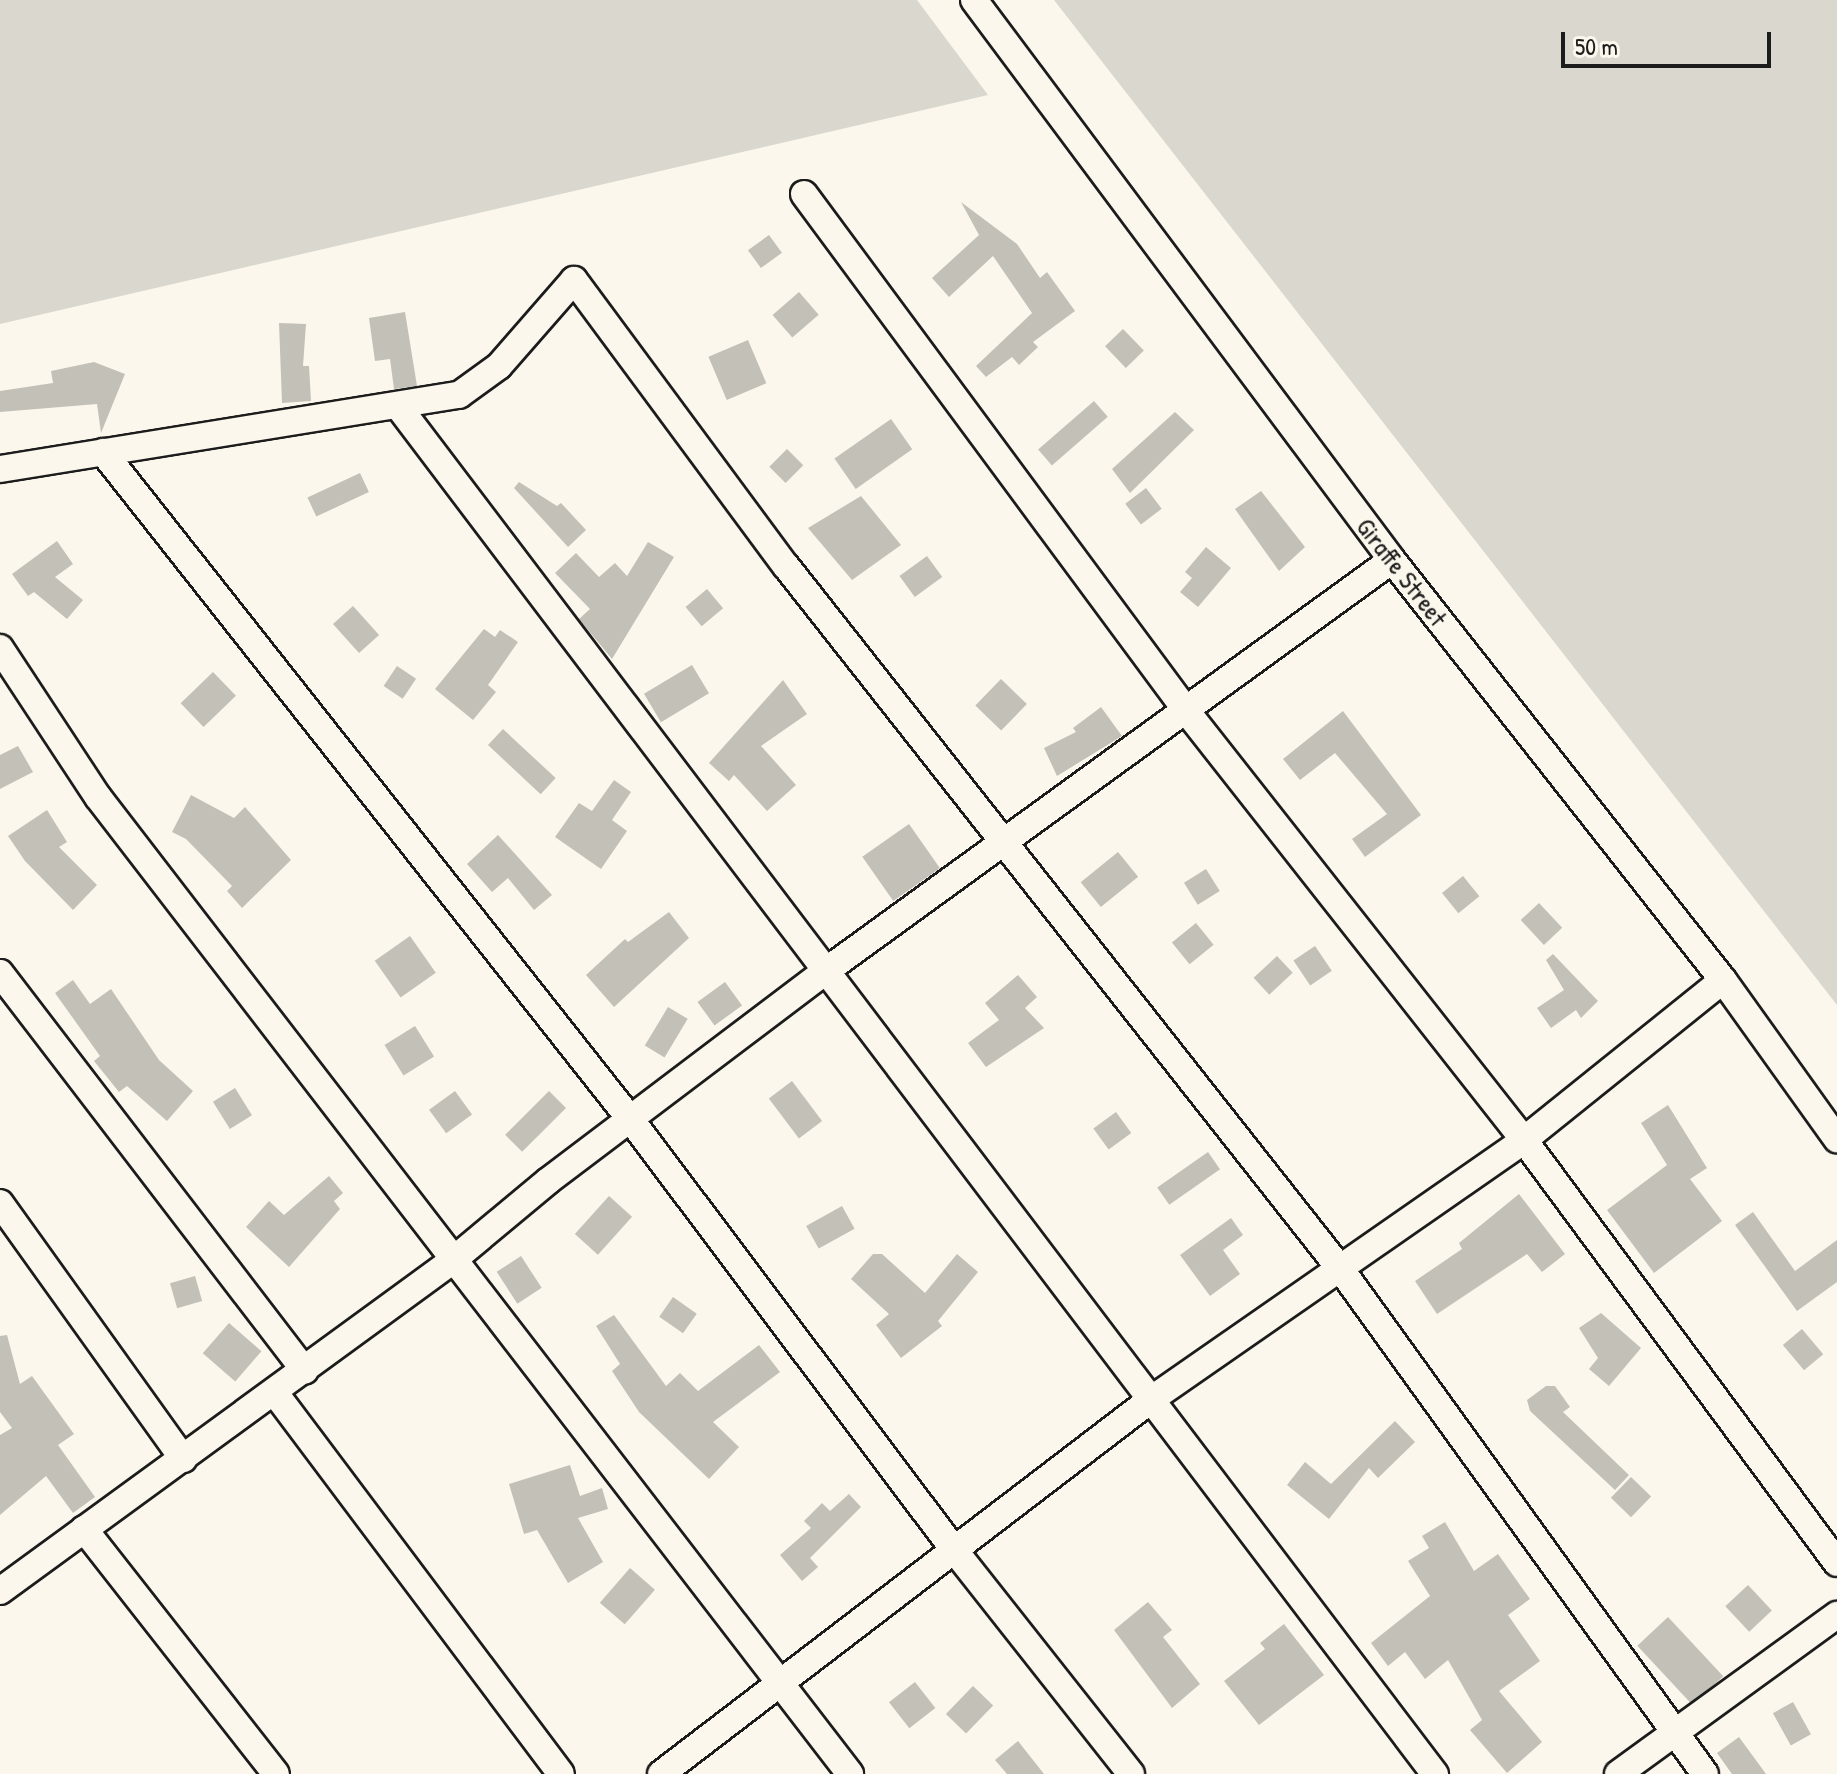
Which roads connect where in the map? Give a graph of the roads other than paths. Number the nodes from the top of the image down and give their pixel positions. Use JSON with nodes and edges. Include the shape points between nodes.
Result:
{"nodes":[{"id":1,"x":974,"y":0,"type":"edge"},
{"id":2,"x":804,"y":194,"type":"dead end"},
{"id":3,"x":398,"y":406,"type":"junction"},
{"id":4,"x":103,"y":452,"type":"junction"},
{"id":5,"x":0,"y":469,"type":"edge"},
{"id":6,"x":1392,"y":560,"type":"junction"},
{"id":7,"x":0,"y":648,"type":"edge"},
{"id":8,"x":1188,"y":713,"type":"junction"},
{"id":9,"x":1003,"y":844,"type":"junction"},
{"id":10,"x":0,"y":973,"type":"edge"},
{"id":11,"x":823,"y":973,"type":"junction"},
{"id":12,"x":1723,"y":980,"type":"junction"},
{"id":13,"x":631,"y":1120,"type":"junction"},
{"id":14,"x":1837,"y":1139,"type":"edge"},
{"id":15,"x":1524,"y":1140,"type":"junction"},
{"id":16,"x":0,"y":1203,"type":"edge"},
{"id":17,"x":452,"y":1261,"type":"junction"},
{"id":18,"x":1342,"y":1271,"type":"junction"},
{"id":19,"x":305,"y":1371,"type":"junction"},
{"id":20,"x":275,"y":1393,"type":"junction"},
{"id":21,"x":1149,"y":1401,"type":"junction"},
{"id":22,"x":183,"y":1459,"type":"junction"},
{"id":23,"x":84,"y":1529,"type":"junction"},
{"id":24,"x":955,"y":1551,"type":"junction"},
{"id":25,"x":1837,"y":1563,"type":"edge"},
{"id":26,"x":0,"y":1591,"type":"edge"},
{"id":27,"x":1837,"y":1615,"type":"edge"},
{"id":28,"x":782,"y":1684,"type":"junction"},
{"id":29,"x":1674,"y":1733,"type":"junction"},
{"id":30,"x":276,"y":1774,"type":"edge"},
{"id":31,"x":561,"y":1774,"type":"edge"},
{"id":32,"x":661,"y":1774,"type":"edge"},
{"id":33,"x":850,"y":1774,"type":"edge"},
{"id":34,"x":1131,"y":1774,"type":"edge"},
{"id":35,"x":1435,"y":1774,"type":"edge"},
{"id":36,"x":1618,"y":1774,"type":"edge"},
{"id":37,"x":1705,"y":1774,"type":"edge"}],
"edges":[{"from":1,"to":6,"type":"street","name":"Giraffe Street"},
{"from":2,"to":8,"type":"street"},
{"from":3,"to":4,"type":"street"},
{"from":3,"to":9,"type":"street","via":[[459,395],[481,382],[574,280],[786,566]]},
{"from":3,"to":11,"type":"street"},
{"from":4,"to":5,"type":"street"},
{"from":4,"to":13,"type":"street"},
{"from":6,"to":8,"type":"street"},
{"from":6,"to":12,"type":"street","name":"Giraffe Street"},
{"from":7,"to":17,"type":"street","via":[[98,797]]},
{"from":8,"to":9,"type":"street"},
{"from":8,"to":15,"type":"street"},
{"from":9,"to":11,"type":"street"},
{"from":9,"to":18,"type":"street"},
{"from":10,"to":19,"type":"street"},
{"from":11,"to":13,"type":"street"},
{"from":11,"to":21,"type":"street"},
{"from":12,"to":14,"type":"street","name":"Giraffe Street"},
{"from":12,"to":15,"type":"street"},
{"from":13,"to":17,"type":"street"},
{"from":13,"to":24,"type":"street"},
{"from":15,"to":18,"type":"street"},
{"from":15,"to":25,"type":"street"},
{"from":16,"to":22,"type":"street"},
{"from":17,"to":19,"type":"street"},
{"from":17,"to":28,"type":"street"},
{"from":18,"to":21,"type":"street"},
{"from":18,"to":29,"type":"street"},
{"from":19,"to":20,"type":"street"},
{"from":20,"to":22,"type":"street"},
{"from":20,"to":31,"type":"street"},
{"from":21,"to":24,"type":"street"},
{"from":21,"to":35,"type":"street"},
{"from":22,"to":23,"type":"street"},
{"from":23,"to":26,"type":"street"},
{"from":23,"to":30,"type":"street"},
{"from":24,"to":28,"type":"street"},
{"from":24,"to":34,"type":"street"},
{"from":27,"to":29,"type":"street"},
{"from":28,"to":32,"type":"street"},
{"from":28,"to":33,"type":"street"},
{"from":29,"to":36,"type":"street"},
{"from":29,"to":37,"type":"street"}]}
